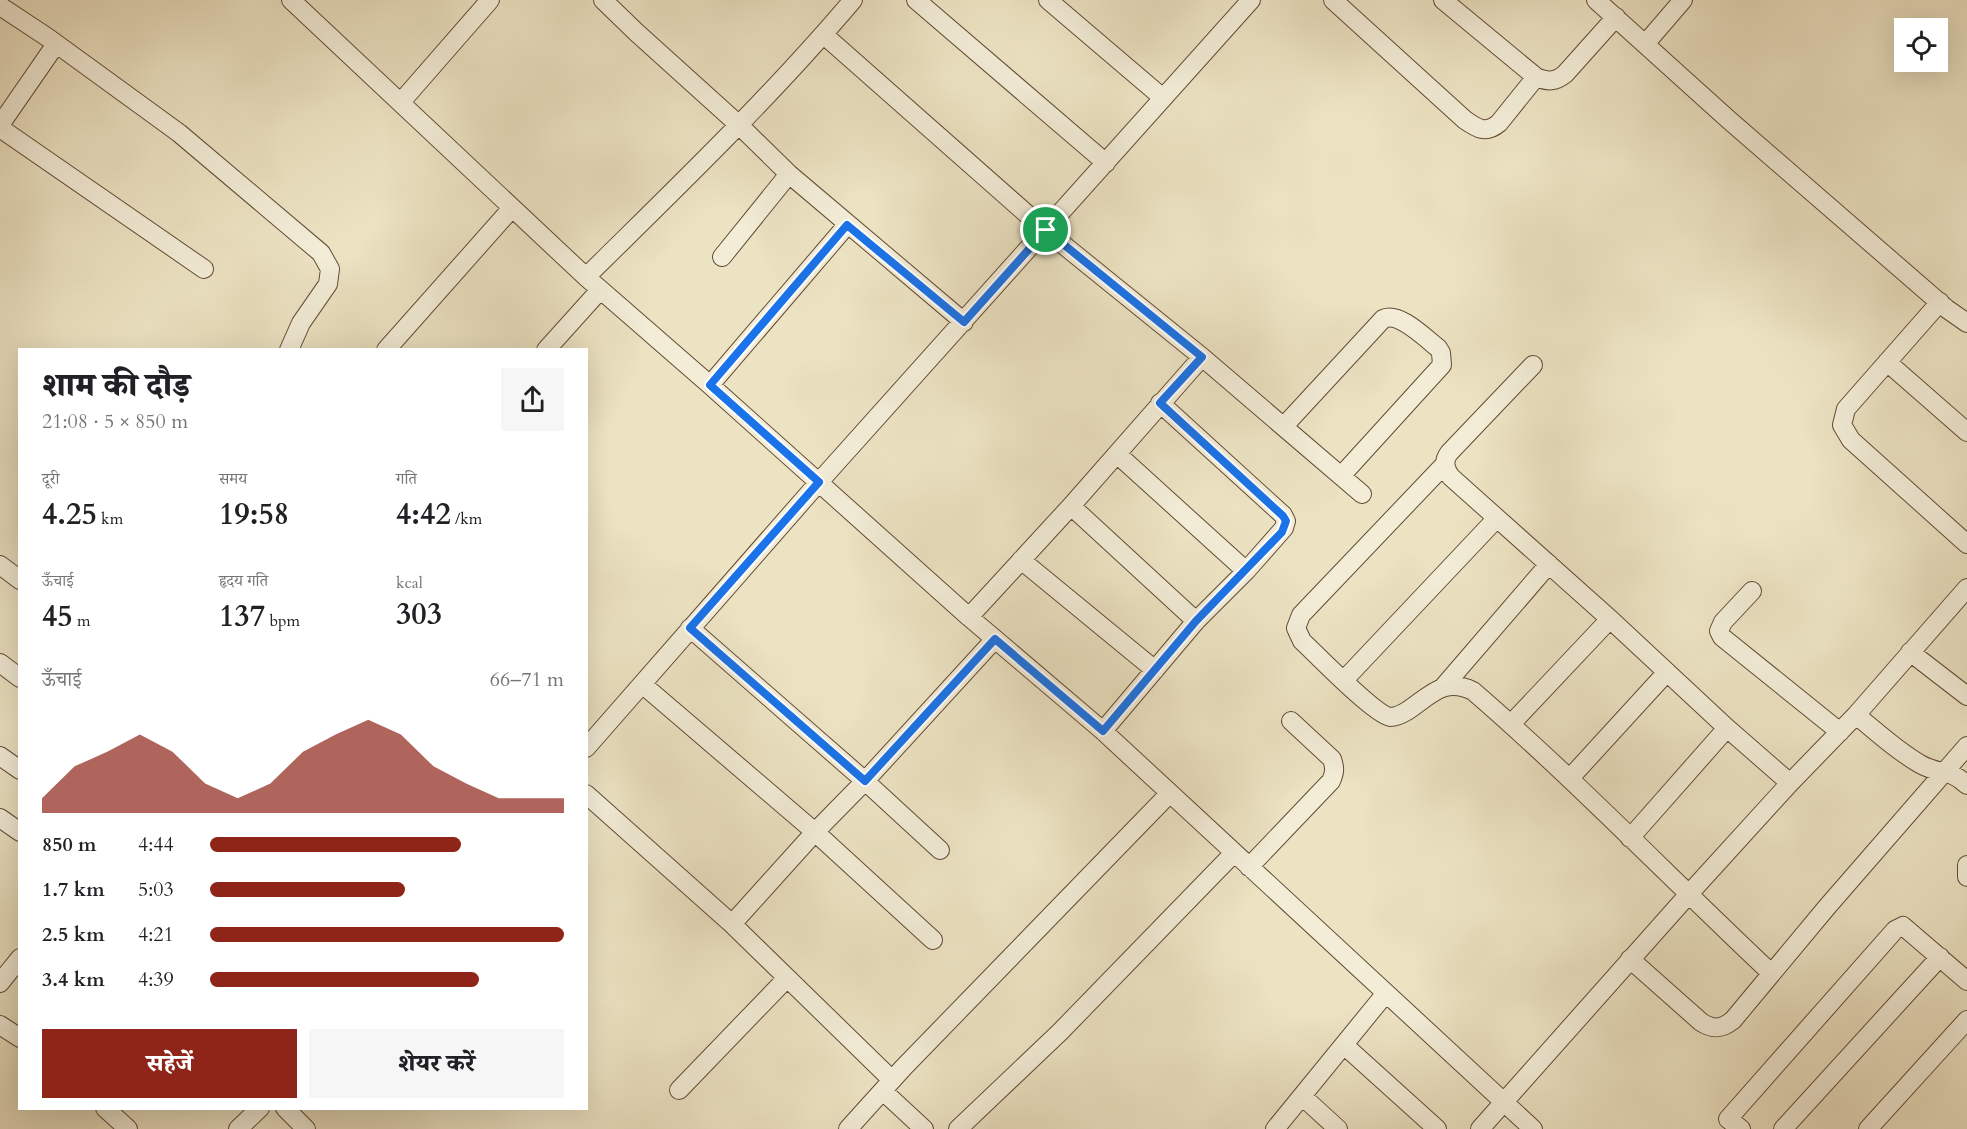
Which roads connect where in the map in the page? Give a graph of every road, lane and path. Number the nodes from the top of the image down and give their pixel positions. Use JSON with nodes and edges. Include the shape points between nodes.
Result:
{"nodes":[{"id":1,"x":293,"y":0,"type":"edge"},
{"id":2,"x":489,"y":0,"type":"edge"},
{"id":3,"x":603,"y":0,"type":"edge"},
{"id":4,"x":854,"y":0,"type":"edge"},
{"id":5,"x":915,"y":0,"type":"edge"},
{"id":6,"x":1048,"y":0,"type":"edge"},
{"id":7,"x":1251,"y":0,"type":"edge"},
{"id":8,"x":1332,"y":0,"type":"edge"},
{"id":9,"x":1443,"y":0,"type":"edge"},
{"id":10,"x":1683,"y":0,"type":"edge"},
{"id":11,"x":0,"y":6,"type":"edge"},
{"id":12,"x":1605,"y":6,"type":"edge"},
{"id":13,"x":824,"y":35,"type":"junction"},
{"id":14,"x":1646,"y":43,"type":"junction"},
{"id":15,"x":57,"y":44,"type":"junction"},
{"id":16,"x":1536,"y":77,"type":"junction"},
{"id":17,"x":1163,"y":98,"type":"junction"},
{"id":18,"x":402,"y":102,"type":"junction"},
{"id":19,"x":739,"y":125,"type":"junction"},
{"id":20,"x":0,"y":126,"type":"edge"},
{"id":21,"x":1106,"y":163,"type":"junction"},
{"id":22,"x":789,"y":174,"type":"junction"},
{"id":23,"x":512,"y":208,"type":"junction"},
{"id":24,"x":847,"y":225,"type":"junction"},
{"id":25,"x":1046,"y":230,"type":"junction"},
{"id":26,"x":722,"y":257,"type":"dead end"},
{"id":27,"x":204,"y":269,"type":"dead end"},
{"id":28,"x":586,"y":278,"type":"junction"},
{"id":29,"x":600,"y":290,"type":"junction"},
{"id":30,"x":1940,"y":302,"type":"junction"},
{"id":31,"x":964,"y":322,"type":"junction"},
{"id":32,"x":1967,"y":323,"type":"edge"},
{"id":33,"x":291,"y":348,"type":"edge"},
{"id":34,"x":388,"y":348,"type":"edge"},
{"id":35,"x":548,"y":348,"type":"edge"},
{"id":36,"x":1202,"y":357,"type":"junction"},
{"id":37,"x":1887,"y":363,"type":"junction"},
{"id":38,"x":1533,"y":365,"type":"dead end"},
{"id":39,"x":710,"y":385,"type":"junction"},
{"id":40,"x":1160,"y":403,"type":"junction"},
{"id":41,"x":1284,"y":426,"type":"junction"},
{"id":42,"x":1967,"y":432,"type":"edge"},
{"id":43,"x":1117,"y":454,"type":"junction"},
{"id":44,"x":1445,"y":464,"type":"junction"},
{"id":45,"x":1341,"y":476,"type":"junction"},
{"id":46,"x":819,"y":482,"type":"junction"},
{"id":47,"x":1362,"y":494,"type":"dead end"},
{"id":48,"x":1071,"y":506,"type":"junction"},
{"id":49,"x":1497,"y":518,"type":"junction"},
{"id":50,"x":1967,"y":544,"type":"edge"},
{"id":51,"x":1021,"y":560,"type":"junction"},
{"id":52,"x":1549,"y":564,"type":"junction"},
{"id":53,"x":0,"y":566,"type":"edge"},
{"id":54,"x":1246,"y":571,"type":"junction"},
{"id":55,"x":18,"y":579,"type":"edge"},
{"id":56,"x":1967,"y":588,"type":"edge"},
{"id":57,"x":1752,"y":591,"type":"dead end"},
{"id":58,"x":969,"y":617,"type":"junction"},
{"id":59,"x":1610,"y":619,"type":"junction"},
{"id":60,"x":1196,"y":621,"type":"junction"},
{"id":61,"x":690,"y":628,"type":"junction"},
{"id":62,"x":995,"y":639,"type":"junction"},
{"id":63,"x":1910,"y":652,"type":"junction"},
{"id":64,"x":0,"y":663,"type":"edge"},
{"id":65,"x":1155,"y":670,"type":"junction"},
{"id":66,"x":1667,"y":672,"type":"junction"},
{"id":67,"x":18,"y":676,"type":"edge"},
{"id":68,"x":1344,"y":680,"type":"junction"},
{"id":69,"x":642,"y":684,"type":"junction"},
{"id":70,"x":1444,"y":686,"type":"junction"},
{"id":71,"x":1967,"y":696,"type":"edge"},
{"id":72,"x":1856,"y":715,"type":"junction"},
{"id":73,"x":1291,"y":721,"type":"dead end"},
{"id":74,"x":1511,"y":724,"type":"junction"},
{"id":75,"x":1727,"y":728,"type":"junction"},
{"id":76,"x":1103,"y":731,"type":"junction"},
{"id":77,"x":1840,"y":732,"type":"junction"},
{"id":78,"x":588,"y":746,"type":"edge"},
{"id":79,"x":1967,"y":746,"type":"edge"},
{"id":80,"x":0,"y":756,"type":"edge"},
{"id":81,"x":18,"y":769,"type":"edge"},
{"id":82,"x":1945,"y":771,"type":"junction"},
{"id":83,"x":1570,"y":778,"type":"junction"},
{"id":84,"x":865,"y":781,"type":"junction"},
{"id":85,"x":1790,"y":783,"type":"junction"},
{"id":86,"x":1967,"y":785,"type":"edge"},
{"id":87,"x":1170,"y":793,"type":"junction"},
{"id":88,"x":588,"y":796,"type":"edge"},
{"id":89,"x":0,"y":818,"type":"edge"},
{"id":90,"x":18,"y":831,"type":"edge"},
{"id":91,"x":815,"y":832,"type":"junction"},
{"id":92,"x":1630,"y":838,"type":"junction"},
{"id":93,"x":940,"y":850,"type":"dead end"},
{"id":94,"x":1234,"y":853,"type":"junction"},
{"id":95,"x":1967,"y":866,"type":"edge"},
{"id":96,"x":1249,"y":867,"type":"junction"},
{"id":97,"x":1967,"y":877,"type":"edge"},
{"id":98,"x":1688,"y":895,"type":"junction"},
{"id":99,"x":732,"y":924,"type":"junction"},
{"id":100,"x":933,"y":940,"type":"dead end"},
{"id":101,"x":1940,"y":957,"type":"junction"},
{"id":102,"x":1630,"y":959,"type":"junction"},
{"id":103,"x":18,"y":960,"type":"edge"},
{"id":104,"x":1771,"y":973,"type":"junction"},
{"id":105,"x":787,"y":978,"type":"junction"},
{"id":106,"x":1967,"y":981,"type":"edge"},
{"id":107,"x":0,"y":983,"type":"edge"},
{"id":108,"x":1386,"y":993,"type":"junction"},
{"id":109,"x":1967,"y":1020,"type":"edge"},
{"id":110,"x":0,"y":1025,"type":"edge"},
{"id":111,"x":18,"y":1037,"type":"edge"},
{"id":112,"x":1344,"y":1045,"type":"junction"},
{"id":113,"x":888,"y":1086,"type":"junction"},
{"id":114,"x":678,"y":1090,"type":"dead end"},
{"id":115,"x":1302,"y":1096,"type":"junction"},
{"id":116,"x":1503,"y":1102,"type":"junction"},
{"id":117,"x":107,"y":1110,"type":"edge"},
{"id":118,"x":258,"y":1110,"type":"edge"},
{"id":119,"x":287,"y":1110,"type":"edge"},
{"id":120,"x":128,"y":1129,"type":"edge"},
{"id":121,"x":238,"y":1129,"type":"edge"},
{"id":122,"x":306,"y":1129,"type":"edge"},
{"id":123,"x":848,"y":1129,"type":"edge"},
{"id":124,"x":924,"y":1129,"type":"edge"},
{"id":125,"x":958,"y":1129,"type":"edge"},
{"id":126,"x":1275,"y":1129,"type":"edge"},
{"id":127,"x":1338,"y":1129,"type":"edge"},
{"id":128,"x":1437,"y":1129,"type":"edge"},
{"id":129,"x":1480,"y":1129,"type":"edge"},
{"id":130,"x":1533,"y":1129,"type":"edge"},
{"id":131,"x":1741,"y":1129,"type":"edge"},
{"id":132,"x":1783,"y":1129,"type":"edge"},
{"id":133,"x":1868,"y":1129,"type":"edge"}],
"edges":[{"from":1,"to":18,"type":"street"},
{"from":2,"to":18,"type":"street"},
{"from":3,"to":19,"type":"street"},
{"from":4,"to":13,"type":"street"},
{"from":5,"to":21,"type":"street"},
{"from":6,"to":17,"type":"street"},
{"from":7,"to":17,"type":"street"},
{"from":8,"to":16,"type":"street","via":[[1478,129],[1484,131],[1499,123]]},
{"from":9,"to":16,"type":"street"},
{"from":10,"to":14,"type":"street"},
{"from":11,"to":15,"type":"street"},
{"from":12,"to":14,"type":"street"},
{"from":12,"to":16,"type":"street","via":[[1558,80]]},
{"from":13,"to":19,"type":"street"},
{"from":13,"to":25,"type":"street"},
{"from":14,"to":30,"type":"street"},
{"from":15,"to":20,"type":"street"},
{"from":15,"to":33,"type":"street","via":[[178,133],[321,253],[330,269],[328,284],[301,323]]},
{"from":17,"to":21,"type":"street"},
{"from":18,"to":23,"type":"street"},
{"from":19,"to":22,"type":"street"},
{"from":19,"to":28,"type":"street"},
{"from":20,"to":27,"type":"street"},
{"from":21,"to":25,"type":"street"},
{"from":22,"to":24,"type":"street"},
{"from":22,"to":26,"type":"street"},
{"from":23,"to":28,"type":"street"},
{"from":23,"to":34,"type":"street"},
{"from":24,"to":31,"type":"street"},
{"from":24,"to":39,"type":"street"},
{"from":25,"to":31,"type":"street"},
{"from":25,"to":36,"type":"street"},
{"from":28,"to":29,"type":"street"},
{"from":29,"to":35,"type":"street"},
{"from":29,"to":39,"type":"street"},
{"from":30,"to":32,"type":"street"},
{"from":30,"to":37,"type":"street"},
{"from":31,"to":46,"type":"street"},
{"from":36,"to":40,"type":"street"},
{"from":36,"to":41,"type":"street"},
{"from":37,"to":42,"type":"street"},
{"from":37,"to":50,"type":"street","via":[[1846,410],[1844,431]]},
{"from":38,"to":44,"type":"street","via":[[1449,453]]},
{"from":39,"to":46,"type":"street"},
{"from":40,"to":43,"type":"street"},
{"from":40,"to":54,"type":"street","via":[[1286,521],[1282,532]]},
{"from":41,"to":45,"type":"street"},
{"from":41,"to":45,"type":"street","via":[[1383,319],[1400,319],[1438,348],[1442,365]]},
{"from":43,"to":48,"type":"street"},
{"from":43,"to":54,"type":"street"},
{"from":44,"to":49,"type":"street","via":[[1451,477]]},
{"from":44,"to":68,"type":"street","via":[[1297,622],[1302,641]]},
{"from":45,"to":47,"type":"street"},
{"from":46,"to":58,"type":"street"},
{"from":46,"to":61,"type":"street"},
{"from":48,"to":51,"type":"street"},
{"from":48,"to":60,"type":"street"},
{"from":49,"to":52,"type":"street"},
{"from":49,"to":68,"type":"street"},
{"from":51,"to":58,"type":"street"},
{"from":51,"to":65,"type":"street"},
{"from":52,"to":59,"type":"street"},
{"from":52,"to":70,"type":"street"},
{"from":53,"to":55,"type":"street"},
{"from":54,"to":60,"type":"street"},
{"from":56,"to":63,"type":"street"},
{"from":57,"to":77,"type":"street","via":[[1723,621],[1719,632],[1722,637]]},
{"from":58,"to":62,"type":"street"},
{"from":59,"to":66,"type":"street"},
{"from":59,"to":74,"type":"street"},
{"from":60,"to":65,"type":"street"},
{"from":61,"to":69,"type":"street"},
{"from":61,"to":84,"type":"street"},
{"from":62,"to":76,"type":"street"},
{"from":62,"to":84,"type":"street"},
{"from":63,"to":71,"type":"street"},
{"from":63,"to":72,"type":"street"},
{"from":64,"to":67,"type":"street"},
{"from":65,"to":76,"type":"street"},
{"from":66,"to":75,"type":"street"},
{"from":66,"to":83,"type":"street"},
{"from":68,"to":70,"type":"street","via":[[1374,709],[1390,717],[1404,713]]},
{"from":69,"to":78,"type":"street"},
{"from":69,"to":91,"type":"street"},
{"from":70,"to":74,"type":"street","via":[[1463,686],[1473,691]]},
{"from":72,"to":77,"type":"street"},
{"from":72,"to":82,"type":"street","via":[[1919,764]]},
{"from":73,"to":96,"type":"street","via":[[1332,759],[1334,774]]},
{"from":74,"to":83,"type":"street"},
{"from":75,"to":85,"type":"street"},
{"from":75,"to":92,"type":"street"},
{"from":76,"to":87,"type":"street"},
{"from":77,"to":85,"type":"street"},
{"from":79,"to":82,"type":"street"},
{"from":80,"to":81,"type":"street"},
{"from":82,"to":86,"type":"street"},
{"from":82,"to":104,"type":"street"},
{"from":83,"to":92,"type":"street"},
{"from":84,"to":91,"type":"street"},
{"from":84,"to":93,"type":"street"},
{"from":85,"to":98,"type":"street"},
{"from":87,"to":94,"type":"street"},
{"from":87,"to":113,"type":"street"},
{"from":88,"to":99,"type":"street"},
{"from":89,"to":90,"type":"street"},
{"from":91,"to":99,"type":"street"},
{"from":91,"to":100,"type":"street"},
{"from":92,"to":98,"type":"street"},
{"from":94,"to":96,"type":"street"},
{"from":94,"to":125,"type":"street","via":[[1060,1032]]},
{"from":95,"to":97,"type":"street"},
{"from":96,"to":108,"type":"street"},
{"from":98,"to":102,"type":"street"},
{"from":98,"to":104,"type":"street"},
{"from":99,"to":105,"type":"street"},
{"from":101,"to":106,"type":"street"},
{"from":101,"to":131,"type":"street","via":[[1903,926],[1895,930],[1728,1119]]},
{"from":101,"to":132,"type":"street"},
{"from":102,"to":104,"type":"street","via":[[1709,1027],[1719,1028],[1733,1020]]},
{"from":102,"to":116,"type":"street"},
{"from":103,"to":107,"type":"street"},
{"from":105,"to":113,"type":"street"},
{"from":105,"to":114,"type":"street"},
{"from":108,"to":112,"type":"street"},
{"from":108,"to":116,"type":"street"},
{"from":109,"to":133,"type":"street"},
{"from":110,"to":111,"type":"street"},
{"from":112,"to":115,"type":"street"},
{"from":112,"to":128,"type":"street"},
{"from":113,"to":123,"type":"street"},
{"from":113,"to":124,"type":"street"},
{"from":115,"to":126,"type":"street"},
{"from":115,"to":127,"type":"street"},
{"from":116,"to":129,"type":"street"},
{"from":116,"to":130,"type":"street"},
{"from":117,"to":120,"type":"street"},
{"from":118,"to":121,"type":"street"},
{"from":119,"to":122,"type":"street"}]}
